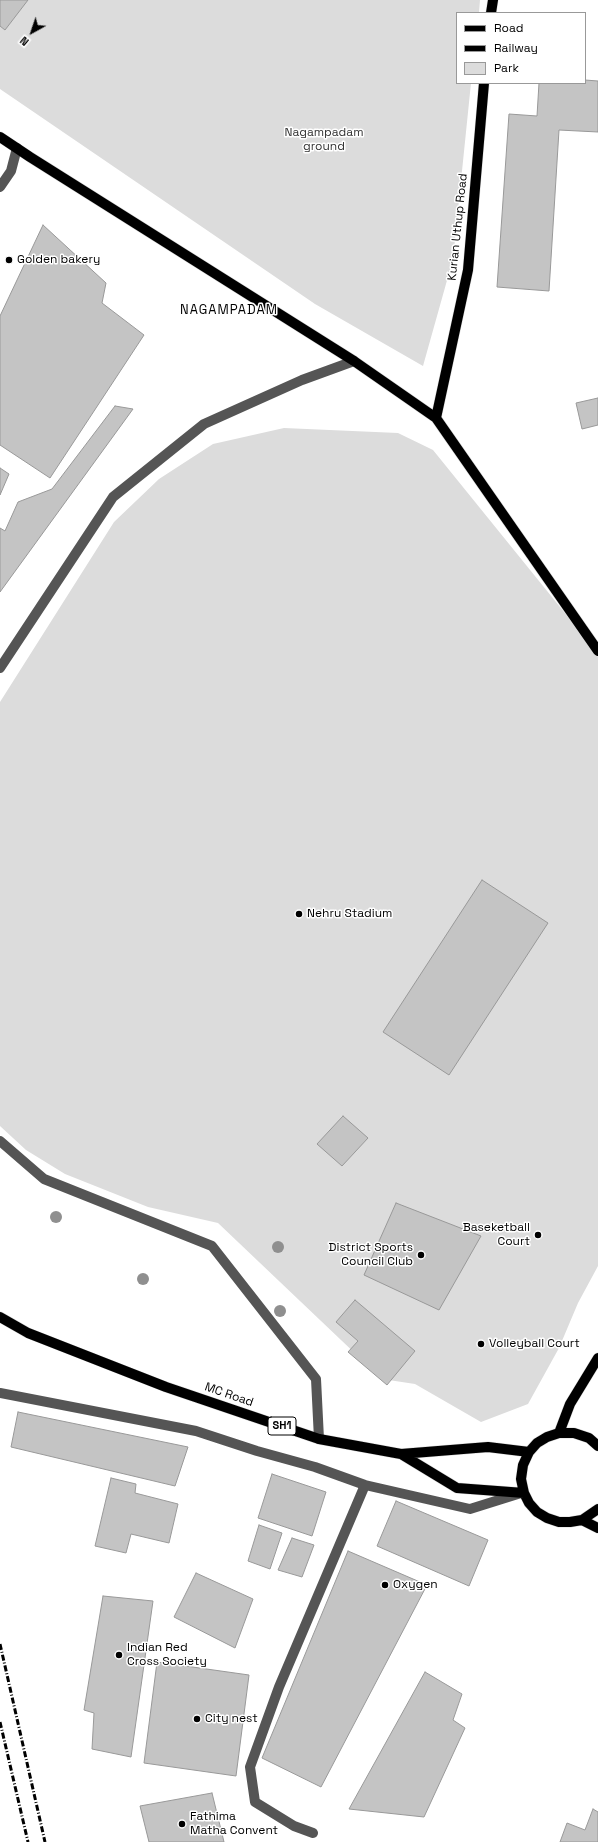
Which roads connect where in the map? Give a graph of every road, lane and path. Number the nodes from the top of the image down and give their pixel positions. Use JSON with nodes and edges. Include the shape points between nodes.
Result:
{"nodes":[{"id":1,"x":493,"y":0,"type":"edge"},
{"id":2,"x":491,"y":12,"type":"edge"},
{"id":3,"x":484,"y":84,"type":"edge"},
{"id":4,"x":0,"y":137,"type":"edge"},
{"id":5,"x":16,"y":148,"type":"junction"},
{"id":6,"x":0,"y":187,"type":"edge"},
{"id":7,"x":354,"y":361,"type":"junction"},
{"id":8,"x":436,"y":418,"type":"junction"},
{"id":9,"x":598,"y":651,"type":"edge"},
{"id":10,"x":0,"y":668,"type":"edge"},
{"id":11,"x":0,"y":1141,"type":"edge"},
{"id":12,"x":0,"y":1317,"type":"edge"},
{"id":13,"x":598,"y":1358,"type":"edge"},
{"id":14,"x":0,"y":1393,"type":"edge"},
{"id":15,"x":558,"y":1433,"type":"junction"},
{"id":16,"x":319,"y":1439,"type":"junction"},
{"id":17,"x":598,"y":1446,"type":"edge"},
{"id":18,"x":529,"y":1452,"type":"junction"},
{"id":19,"x":401,"y":1454,"type":"junction"},
{"id":20,"x":365,"y":1484,"type":"junction"},
{"id":21,"x":524,"y":1493,"type":"junction"},
{"id":22,"x":598,"y":1509,"type":"edge"},
{"id":23,"x":582,"y":1520,"type":"junction"},
{"id":24,"x":598,"y":1528,"type":"edge"},
{"id":25,"x":313,"y":1833,"type":"dead end"}],
"edges":[{"from":1,"to":2,"type":"main road"},
{"from":3,"to":8,"type":"main road","name":"Kurian Uthup Road","via":[[468,270]]},
{"from":4,"to":5,"type":"main road"},
{"from":5,"to":6,"type":"street","via":[[11,170]]},
{"from":5,"to":7,"type":"main road"},
{"from":7,"to":8,"type":"main road"},
{"from":7,"to":10,"type":"street","via":[[302,380],[204,424],[113,497]]},
{"from":8,"to":9,"type":"main road"},
{"from":11,"to":16,"type":"street","via":[[44,1179],[212,1246],[316,1379]]},
{"from":12,"to":16,"type":"main road","name":"MC Road","number":"SH1","via":[[28,1333],[166,1387]]},
{"from":13,"to":15,"type":"main road","via":[[570,1404]]},
{"from":14,"to":20,"type":"street","via":[[196,1431]]},
{"from":15,"to":17,"type":"main road","via":[[574,1433],[589,1438]]},
{"from":15,"to":18,"type":"main road","via":[[537,1443]]},
{"from":16,"to":19,"type":"main road","name":"MC Road","number":"SH1"},
{"from":18,"to":19,"type":"main road","via":[[488,1447]]},
{"from":18,"to":21,"type":"main road","via":[[523,1464],[521,1479]]},
{"from":19,"to":21,"type":"main road","name":"MC Road","number":"SH1","via":[[457,1488]]},
{"from":20,"to":21,"type":"street","via":[[470,1509]]},
{"from":20,"to":25,"type":"street","via":[[279,1687],[250,1766],[255,1802],[294,1826]]},
{"from":21,"to":23,"type":"main road","via":[[537,1512],[547,1518],[559,1522]]},
{"from":22,"to":23,"type":"main road"},
{"from":23,"to":24,"type":"main road"}]}
